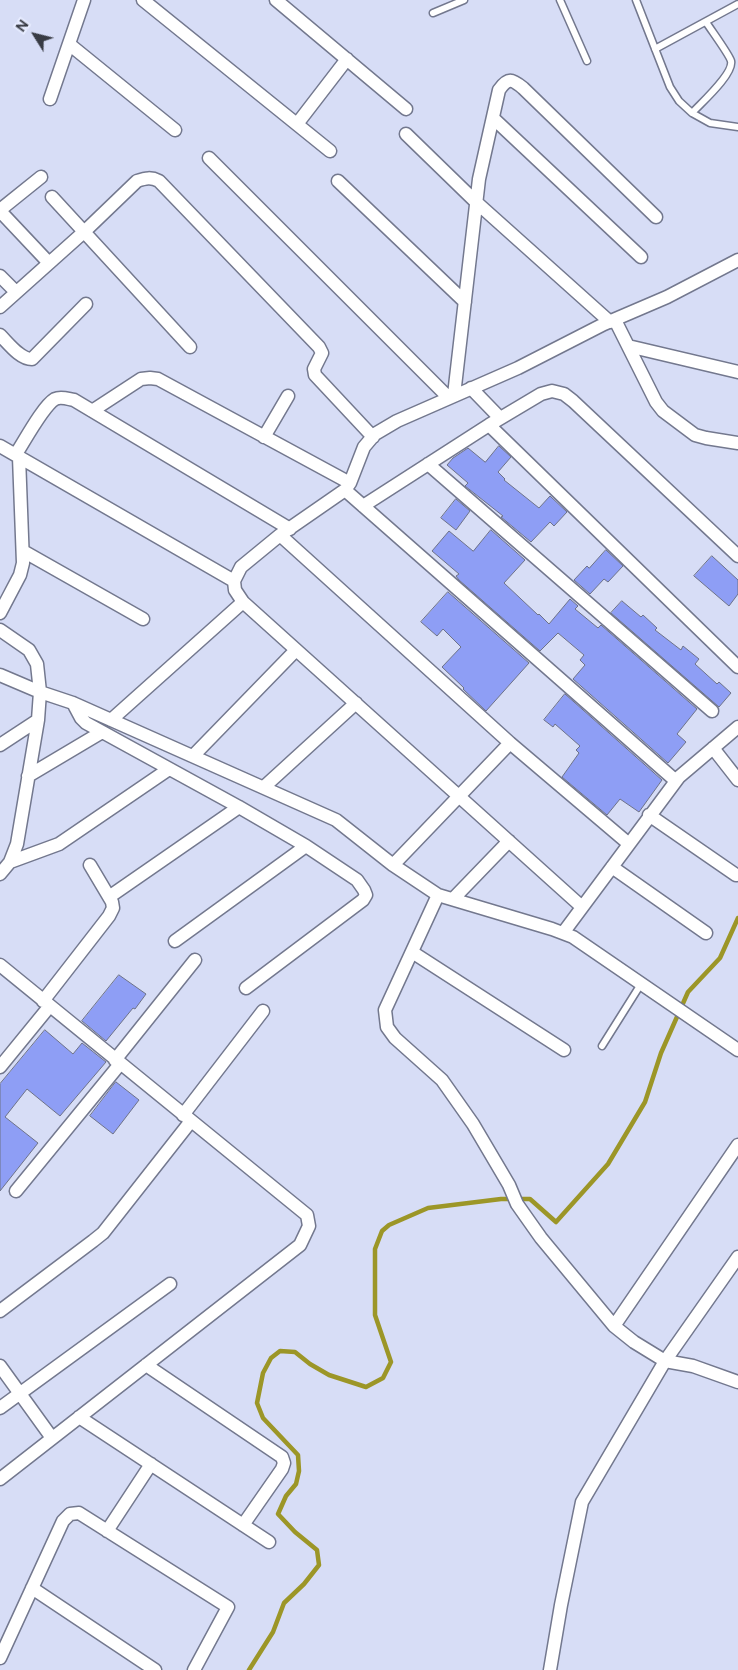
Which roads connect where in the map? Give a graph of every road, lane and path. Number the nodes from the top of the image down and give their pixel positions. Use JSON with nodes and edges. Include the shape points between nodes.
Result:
{"nodes":[{"id":1,"x":84,"y":0,"type":"edge"},
{"id":2,"x":143,"y":0,"type":"edge"},
{"id":3,"x":276,"y":0,"type":"edge"},
{"id":4,"x":464,"y":0,"type":"edge"},
{"id":5,"x":560,"y":0,"type":"edge"},
{"id":6,"x":636,"y":0,"type":"edge"},
{"id":7,"x":738,"y":4,"type":"edge"},
{"id":8,"x":433,"y":13,"type":"dead end"},
{"id":9,"x":706,"y":22,"type":"junction"},
{"id":10,"x":69,"y":44,"type":"junction"},
{"id":11,"x":655,"y":48,"type":"junction"},
{"id":12,"x":347,"y":59,"type":"junction"},
{"id":13,"x":587,"y":61,"type":"dead end"},
{"id":14,"x":50,"y":99,"type":"dead end"},
{"id":15,"x":406,"y":109,"type":"dead end"},
{"id":16,"x":692,"y":113,"type":"junction"},
{"id":17,"x":493,"y":118,"type":"junction"},
{"id":18,"x":296,"y":124,"type":"junction"},
{"id":19,"x":738,"y":127,"type":"edge"},
{"id":20,"x":175,"y":130,"type":"dead end"},
{"id":21,"x":406,"y":134,"type":"dead end"},
{"id":22,"x":330,"y":151,"type":"dead end"},
{"id":23,"x":209,"y":158,"type":"dead end"},
{"id":24,"x":41,"y":177,"type":"dead end"},
{"id":25,"x":338,"y":181,"type":"dead end"},
{"id":26,"x":52,"y":197,"type":"dead end"},
{"id":27,"x":476,"y":202,"type":"junction"},
{"id":28,"x":0,"y":211,"type":"edge"},
{"id":29,"x":656,"y":217,"type":"dead end"},
{"id":30,"x":84,"y":231,"type":"junction"},
{"id":31,"x":642,"y":257,"type":"dead end"},
{"id":32,"x":738,"y":260,"type":"edge"},
{"id":33,"x":49,"y":263,"type":"junction"},
{"id":34,"x":0,"y":276,"type":"edge"},
{"id":35,"x":16,"y":292,"type":"junction"},
{"id":36,"x":465,"y":302,"type":"junction"},
{"id":37,"x":86,"y":304,"type":"dead end"},
{"id":38,"x":0,"y":307,"type":"edge"},
{"id":39,"x":612,"y":321,"type":"junction"},
{"id":40,"x":0,"y":335,"type":"edge"},
{"id":41,"x":628,"y":346,"type":"junction"},
{"id":42,"x":190,"y":347,"type":"dead end"},
{"id":43,"x":738,"y":372,"type":"edge"},
{"id":44,"x":471,"y":388,"type":"junction"},
{"id":45,"x":288,"y":396,"type":"dead end"},
{"id":46,"x":451,"y":396,"type":"junction"},
{"id":47,"x":92,"y":411,"type":"junction"},
{"id":48,"x":500,"y":418,"type":"junction"},
{"id":49,"x":489,"y":425,"type":"junction"},
{"id":50,"x":264,"y":437,"type":"junction"},
{"id":51,"x":372,"y":437,"type":"junction"},
{"id":52,"x":738,"y":443,"type":"edge"},
{"id":53,"x":0,"y":446,"type":"edge"},
{"id":54,"x":17,"y":456,"type":"junction"},
{"id":55,"x":428,"y":464,"type":"junction"},
{"id":56,"x":347,"y":487,"type":"junction"},
{"id":57,"x":363,"y":506,"type":"junction"},
{"id":58,"x":285,"y":532,"type":"junction"},
{"id":59,"x":22,"y":551,"type":"junction"},
{"id":60,"x":738,"y":556,"type":"edge"},
{"id":61,"x":234,"y":581,"type":"junction"},
{"id":62,"x":243,"y":602,"type":"junction"},
{"id":63,"x":0,"y":612,"type":"edge"},
{"id":64,"x":143,"y":619,"type":"dead end"},
{"id":65,"x":0,"y":630,"type":"edge"},
{"id":66,"x":296,"y":650,"type":"junction"},
{"id":67,"x":738,"y":667,"type":"edge"},
{"id":68,"x":0,"y":675,"type":"edge"},
{"id":69,"x":40,"y":692,"type":"junction"},
{"id":70,"x":73,"y":703,"type":"junction"},
{"id":71,"x":356,"y":704,"type":"junction"},
{"id":72,"x":712,"y":711,"type":"dead end"},
{"id":73,"x":38,"y":720,"type":"junction"},
{"id":74,"x":111,"y":720,"type":"junction"},
{"id":75,"x":738,"y":727,"type":"edge"},
{"id":76,"x":102,"y":732,"type":"junction"},
{"id":77,"x":510,"y":743,"type":"junction"},
{"id":78,"x":0,"y":745,"type":"edge"},
{"id":79,"x":713,"y":748,"type":"junction"},
{"id":80,"x":193,"y":756,"type":"junction"},
{"id":81,"x":169,"y":769,"type":"junction"},
{"id":82,"x":28,"y":776,"type":"junction"},
{"id":83,"x":738,"y":780,"type":"edge"},
{"id":84,"x":676,"y":781,"type":"junction"},
{"id":85,"x":264,"y":788,"type":"junction"},
{"id":86,"x":459,"y":796,"type":"junction"},
{"id":87,"x":239,"y":806,"type":"junction"},
{"id":88,"x":650,"y":815,"type":"junction"},
{"id":89,"x":509,"y":841,"type":"junction"},
{"id":90,"x":629,"y":844,"type":"junction"},
{"id":91,"x":306,"y":846,"type":"junction"},
{"id":92,"x":10,"y":862,"type":"junction"},
{"id":93,"x":90,"y":865,"type":"dead end"},
{"id":94,"x":393,"y":865,"type":"junction"},
{"id":95,"x":612,"y":867,"type":"junction"},
{"id":96,"x":0,"y":874,"type":"edge"},
{"id":97,"x":736,"y":875,"type":"dead end"},
{"id":98,"x":438,"y":895,"type":"junction"},
{"id":99,"x":109,"y":897,"type":"junction"},
{"id":100,"x":453,"y":899,"type":"junction"},
{"id":101,"x":582,"y":907,"type":"junction"},
{"id":102,"x":563,"y":933,"type":"junction"},
{"id":103,"x":706,"y":933,"type":"dead end"},
{"id":104,"x":175,"y":941,"type":"dead end"},
{"id":105,"x":412,"y":952,"type":"junction"},
{"id":106,"x":195,"y":960,"type":"dead end"},
{"id":107,"x":0,"y":966,"type":"edge"},
{"id":108,"x":641,"y":984,"type":"junction"},
{"id":109,"x":246,"y":988,"type":"dead end"},
{"id":110,"x":46,"y":1004,"type":"junction"},
{"id":111,"x":264,"y":1011,"type":"dead end"},
{"id":112,"x":602,"y":1046,"type":"dead end"},
{"id":113,"x":564,"y":1050,"type":"dead end"},
{"id":114,"x":738,"y":1050,"type":"edge"},
{"id":115,"x":118,"y":1062,"type":"junction"},
{"id":116,"x":0,"y":1067,"type":"edge"},
{"id":117,"x":187,"y":1118,"type":"junction"},
{"id":118,"x":738,"y":1144,"type":"edge"},
{"id":119,"x":16,"y":1191,"type":"dead end"},
{"id":120,"x":738,"y":1257,"type":"edge"},
{"id":121,"x":170,"y":1284,"type":"dead end"},
{"id":122,"x":0,"y":1310,"type":"edge"},
{"id":123,"x":614,"y":1326,"type":"junction"},
{"id":124,"x":665,"y":1361,"type":"junction"},
{"id":125,"x":146,"y":1365,"type":"junction"},
{"id":126,"x":0,"y":1366,"type":"edge"},
{"id":127,"x":738,"y":1382,"type":"edge"},
{"id":128,"x":20,"y":1393,"type":"junction"},
{"id":129,"x":0,"y":1408,"type":"edge"},
{"id":130,"x":79,"y":1417,"type":"junction"},
{"id":131,"x":52,"y":1438,"type":"junction"},
{"id":132,"x":151,"y":1464,"type":"junction"},
{"id":133,"x":0,"y":1479,"type":"edge"},
{"id":134,"x":243,"y":1525,"type":"junction"},
{"id":135,"x":107,"y":1531,"type":"junction"},
{"id":136,"x":269,"y":1542,"type":"dead end"},
{"id":137,"x":32,"y":1588,"type":"junction"},
{"id":138,"x":0,"y":1658,"type":"edge"},
{"id":139,"x":155,"y":1670,"type":"edge"},
{"id":140,"x":194,"y":1670,"type":"edge"},
{"id":141,"x":550,"y":1670,"type":"edge"}],
"edges":[{"from":1,"to":10,"type":"street"},
{"from":2,"to":18,"type":"street"},
{"from":3,"to":12,"type":"street"},
{"from":4,"to":8,"type":"lane"},
{"from":5,"to":13,"type":"lane"},
{"from":6,"to":11,"type":"lane"},
{"from":7,"to":9,"type":"lane"},
{"from":9,"to":11,"type":"lane"},
{"from":9,"to":16,"type":"lane","via":[[731,61],[730,69]]},
{"from":10,"to":14,"type":"street"},
{"from":10,"to":20,"type":"street"},
{"from":11,"to":16,"type":"lane","via":[[670,87]]},
{"from":12,"to":15,"type":"street"},
{"from":12,"to":18,"type":"street"},
{"from":16,"to":19,"type":"lane","via":[[710,123]]},
{"from":17,"to":27,"type":"street"},
{"from":17,"to":29,"type":"street","via":[[499,90],[510,80],[516,82]]},
{"from":17,"to":31,"type":"street"},
{"from":18,"to":22,"type":"street"},
{"from":21,"to":27,"type":"street"},
{"from":23,"to":46,"type":"street"},
{"from":24,"to":28,"type":"street"},
{"from":25,"to":36,"type":"street"},
{"from":26,"to":30,"type":"street"},
{"from":27,"to":36,"type":"street"},
{"from":27,"to":39,"type":"street"},
{"from":28,"to":33,"type":"street"},
{"from":30,"to":33,"type":"street"},
{"from":30,"to":42,"type":"street"},
{"from":30,"to":51,"type":"street","via":[[137,181],[154,178],[320,347],[322,352],[314,374]]},
{"from":32,"to":39,"type":"street"},
{"from":33,"to":35,"type":"street"},
{"from":34,"to":35,"type":"street"},
{"from":35,"to":38,"type":"street"},
{"from":36,"to":46,"type":"street"},
{"from":37,"to":40,"type":"street","via":[[32,359],[22,356]]},
{"from":39,"to":41,"type":"street"},
{"from":39,"to":44,"type":"street"},
{"from":41,"to":43,"type":"street"},
{"from":41,"to":52,"type":"street","via":[[663,411],[696,435]]},
{"from":44,"to":46,"type":"street"},
{"from":44,"to":48,"type":"street"},
{"from":45,"to":50,"type":"street"},
{"from":46,"to":51,"type":"street","via":[[397,421]]},
{"from":47,"to":50,"type":"street","via":[[142,379],[158,379]]},
{"from":47,"to":54,"type":"street","via":[[74,400],[55,399],[47,406]]},
{"from":47,"to":58,"type":"street"},
{"from":48,"to":49,"type":"street"},
{"from":48,"to":60,"type":"street","via":[[541,394],[552,391],[564,394]]},
{"from":49,"to":55,"type":"street"},
{"from":49,"to":67,"type":"street"},
{"from":50,"to":56,"type":"street"},
{"from":51,"to":56,"type":"street","via":[[364,447]]},
{"from":53,"to":54,"type":"street"},
{"from":54,"to":59,"type":"street"},
{"from":54,"to":61,"type":"street"},
{"from":55,"to":57,"type":"street"},
{"from":55,"to":72,"type":"street"},
{"from":56,"to":57,"type":"street"},
{"from":56,"to":58,"type":"street"},
{"from":57,"to":84,"type":"street"},
{"from":58,"to":61,"type":"street","via":[[241,567]]},
{"from":58,"to":77,"type":"street"},
{"from":59,"to":63,"type":"street","via":[[20,575]]},
{"from":59,"to":64,"type":"street"},
{"from":61,"to":62,"type":"street"},
{"from":62,"to":66,"type":"street"},
{"from":62,"to":74,"type":"street"},
{"from":65,"to":69,"type":"street","via":[[28,650],[37,664]]},
{"from":66,"to":71,"type":"street"},
{"from":66,"to":80,"type":"street"},
{"from":68,"to":69,"type":"street"},
{"from":69,"to":70,"type":"street"},
{"from":69,"to":73,"type":"street"},
{"from":70,"to":74,"type":"street"},
{"from":70,"to":76,"type":"street","via":[[86,723]]},
{"from":71,"to":85,"type":"street"},
{"from":71,"to":86,"type":"street"},
{"from":73,"to":78,"type":"street"},
{"from":73,"to":82,"type":"street"},
{"from":74,"to":80,"type":"street"},
{"from":75,"to":79,"type":"street"},
{"from":76,"to":81,"type":"street"},
{"from":76,"to":82,"type":"street"},
{"from":77,"to":86,"type":"street"},
{"from":77,"to":90,"type":"street"},
{"from":79,"to":83,"type":"street"},
{"from":79,"to":84,"type":"street"},
{"from":80,"to":85,"type":"street"},
{"from":81,"to":87,"type":"street"},
{"from":81,"to":92,"type":"street","via":[[59,844]]},
{"from":82,"to":92,"type":"street","via":[[17,844]]},
{"from":84,"to":88,"type":"street"},
{"from":85,"to":94,"type":"street","via":[[336,820]]},
{"from":86,"to":89,"type":"street"},
{"from":86,"to":94,"type":"street"},
{"from":87,"to":91,"type":"street"},
{"from":87,"to":99,"type":"street"},
{"from":88,"to":90,"type":"street"},
{"from":88,"to":97,"type":"street"},
{"from":89,"to":100,"type":"street"},
{"from":89,"to":101,"type":"street"},
{"from":90,"to":95,"type":"street"},
{"from":91,"to":104,"type":"street"},
{"from":91,"to":109,"type":"street","via":[[357,880],[366,894],[363,900]]},
{"from":92,"to":96,"type":"street"},
{"from":93,"to":99,"type":"street"},
{"from":94,"to":98,"type":"street"},
{"from":95,"to":101,"type":"street"},
{"from":95,"to":103,"type":"street"},
{"from":98,"to":100,"type":"street"},
{"from":98,"to":105,"type":"street"},
{"from":99,"to":110,"type":"street","via":[[113,908],[109,916]]},
{"from":100,"to":102,"type":"street"},
{"from":101,"to":102,"type":"street"},
{"from":102,"to":108,"type":"street"},
{"from":105,"to":113,"type":"street"},
{"from":105,"to":123,"type":"street","via":[[385,1010],[387,1027],[442,1080],[473,1124],[517,1204]]},
{"from":106,"to":115,"type":"street"},
{"from":107,"to":110,"type":"street"},
{"from":108,"to":112,"type":"lane"},
{"from":108,"to":114,"type":"street"},
{"from":110,"to":115,"type":"street"},
{"from":110,"to":116,"type":"street"},
{"from":111,"to":117,"type":"street"},
{"from":115,"to":117,"type":"street"},
{"from":115,"to":119,"type":"street"},
{"from":117,"to":122,"type":"street","via":[[102,1233]]},
{"from":117,"to":125,"type":"street","via":[[306,1215],[310,1226],[300,1245]]},
{"from":118,"to":123,"type":"street"},
{"from":120,"to":124,"type":"street"},
{"from":121,"to":128,"type":"street"},
{"from":123,"to":124,"type":"street"},
{"from":124,"to":127,"type":"street","via":[[692,1366]]},
{"from":124,"to":141,"type":"street","via":[[582,1502]]},
{"from":125,"to":130,"type":"street"},
{"from":125,"to":134,"type":"street","via":[[282,1457],[282,1469]]},
{"from":126,"to":128,"type":"street"},
{"from":128,"to":129,"type":"street"},
{"from":128,"to":131,"type":"street"},
{"from":130,"to":131,"type":"street"},
{"from":130,"to":132,"type":"street"},
{"from":131,"to":133,"type":"street"},
{"from":132,"to":134,"type":"street"},
{"from":132,"to":135,"type":"street"},
{"from":134,"to":136,"type":"street"},
{"from":135,"to":137,"type":"street","via":[[78,1513],[70,1514],[63,1520]]},
{"from":135,"to":140,"type":"street","via":[[228,1607]]},
{"from":137,"to":138,"type":"street"},
{"from":137,"to":139,"type":"street"}]}
